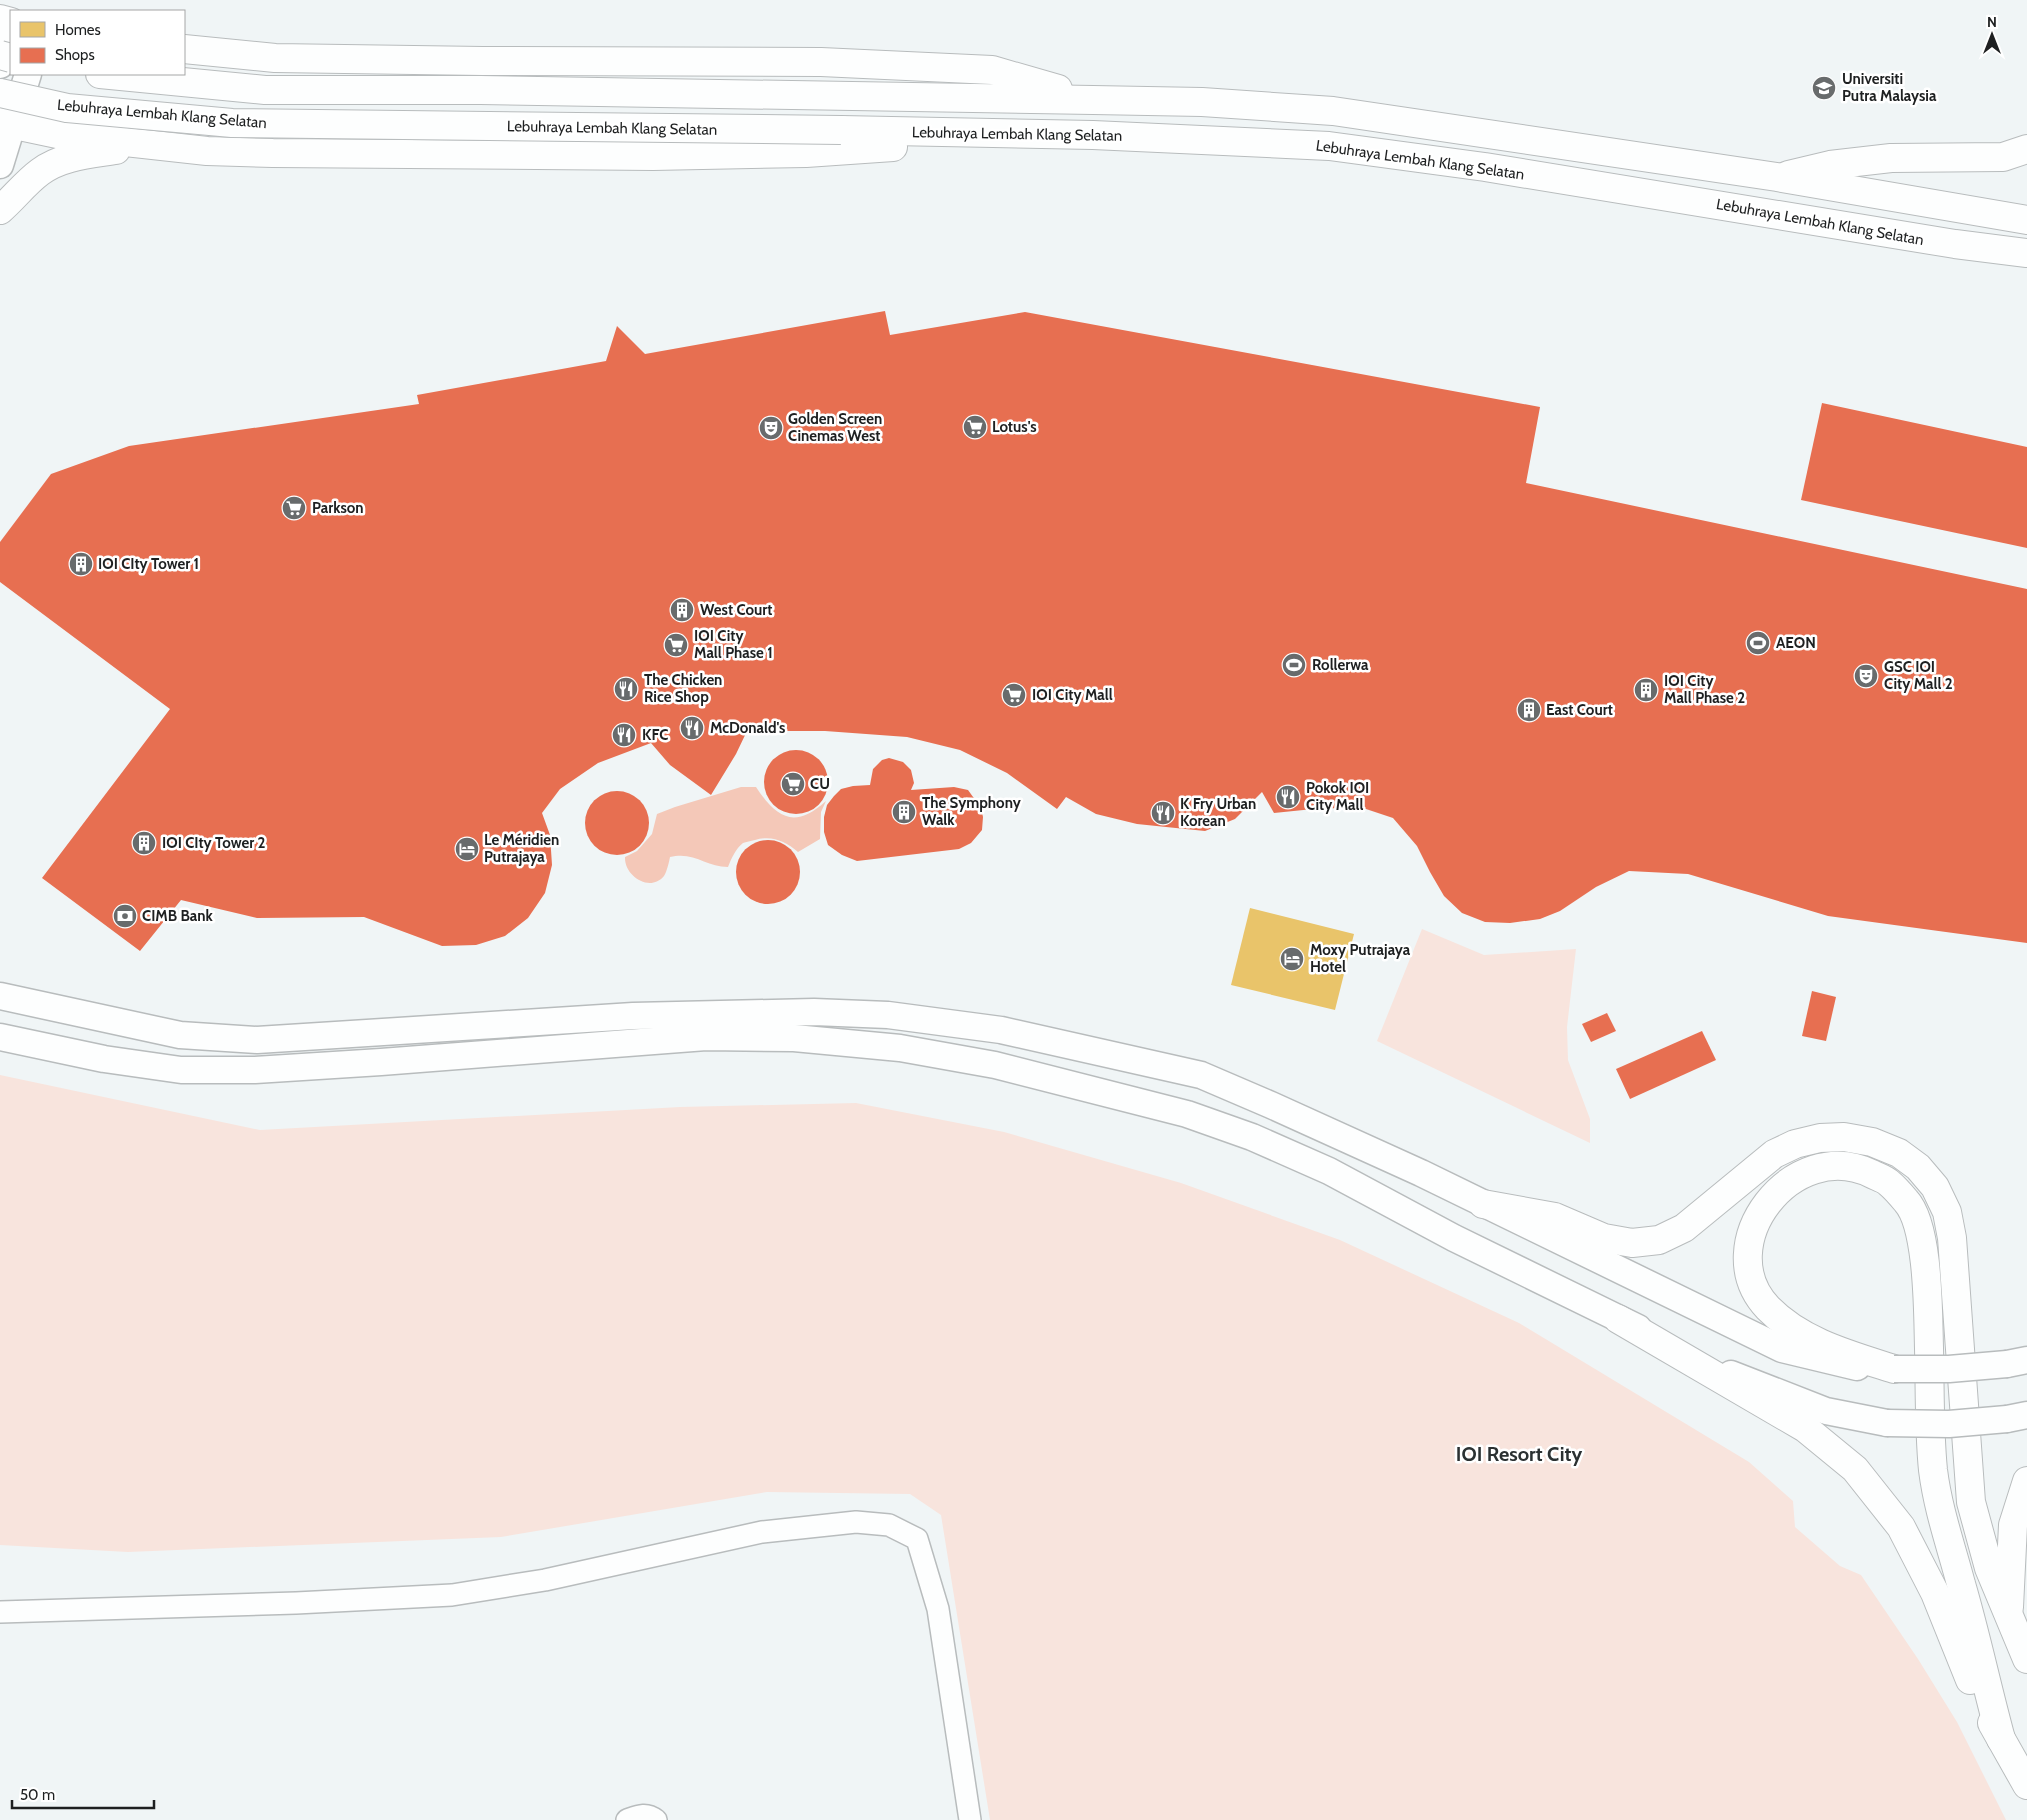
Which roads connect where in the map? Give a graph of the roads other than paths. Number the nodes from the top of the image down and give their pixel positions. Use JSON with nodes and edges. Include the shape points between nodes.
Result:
{"nodes":[{"id":1,"x":10,"y":34,"type":"edge"},
{"id":2,"x":185,"y":49,"type":"edge"},
{"id":3,"x":0,"y":65,"type":"edge"},
{"id":4,"x":28,"y":75,"type":"edge"},
{"id":5,"x":110,"y":75,"type":"edge"},
{"id":6,"x":0,"y":93,"type":"edge"},
{"id":7,"x":1093,"y":100,"type":"junction"},
{"id":8,"x":6,"y":124,"type":"edge"},
{"id":9,"x":990,"y":132,"type":"junction"},
{"id":10,"x":149,"y":145,"type":"junction"},
{"id":11,"x":2027,"y":150,"type":"edge"},
{"id":12,"x":0,"y":165,"type":"edge"},
{"id":13,"x":1777,"y":178,"type":"junction"},
{"id":14,"x":0,"y":210,"type":"edge"},
{"id":15,"x":2027,"y":220,"type":"edge"},
{"id":16,"x":1955,"y":244,"type":"junction"},
{"id":17,"x":2027,"y":253,"type":"edge"},
{"id":18,"x":2027,"y":260,"type":"edge"},
{"id":19,"x":0,"y":996,"type":"edge"},
{"id":20,"x":0,"y":1037,"type":"edge"},
{"id":21,"x":1483,"y":1204,"type":"junction"},
{"id":22,"x":1618,"y":1319,"type":"junction"},
{"id":23,"x":2017,"y":1362,"type":"edge"},
{"id":24,"x":1894,"y":1369,"type":"junction"},
{"id":25,"x":2017,"y":1417,"type":"edge"},
{"id":26,"x":2027,"y":1481,"type":"edge"},
{"id":27,"x":0,"y":1612,"type":"edge"},
{"id":28,"x":2009,"y":1615,"type":"junction"},
{"id":29,"x":2027,"y":1659,"type":"edge"},
{"id":30,"x":2001,"y":1740,"type":"junction"},
{"id":31,"x":2027,"y":1784,"type":"edge"},
{"id":32,"x":627,"y":1820,"type":"edge"},
{"id":33,"x":656,"y":1820,"type":"edge"},
{"id":34,"x":970,"y":1820,"type":"edge"}],
"edges":[{"from":1,"to":3,"type":"street"},
{"from":2,"to":7,"type":"main road","via":[[275,58],[821,62],[992,70]]},
{"from":4,"to":8,"type":"street"},
{"from":5,"to":7,"type":"main road","via":[[265,90],[842,94]]},
{"from":6,"to":9,"type":"main road","name":"Lebuhraya Lembah Klang Selatan","bridge":true,"via":[[67,108],[232,123]]},
{"from":7,"to":13,"type":"main road","via":[[1202,102],[1333,111]]},
{"from":8,"to":10,"type":"main road","via":[[62,135]]},
{"from":8,"to":12,"type":"street"},
{"from":9,"to":10,"type":"main road","via":[[901,146],[834,151],[653,156],[273,154]]},
{"from":9,"to":16,"type":"main road","name":"Lebuhraya Lembah Klang Selatan","via":[[1329,146],[1485,167]]},
{"from":10,"to":14,"type":"main road","via":[[62,161],[42,170]]},
{"from":11,"to":13,"type":"main road","via":[[2003,157],[1891,158],[1830,165]]},
{"from":13,"to":15,"type":"main road"},
{"from":16,"to":17,"type":"main road","name":"Lebuhraya Lembah Klang Selatan"},
{"from":16,"to":18,"type":"main road"},
{"from":19,"to":21,"type":"street","via":[[180,1035],[257,1040],[633,1016],[814,1012],[888,1015],[1001,1030],[1201,1075],[1394,1160]]},
{"from":20,"to":22,"type":"street","via":[[104,1059],[181,1070],[255,1070],[372,1063],[706,1037],[794,1038],[909,1049],[1024,1072],[1187,1114],[1252,1137],[1329,1171],[1454,1238]]},
{"from":21,"to":24,"type":"street","via":[[1782,1349],[1849,1366]]},
{"from":21,"to":28,"type":"main road","via":[[1555,1217],[1604,1238],[1632,1243],[1658,1240],[1684,1228],[1774,1154],[1795,1144],[1844,1136],[1872,1142],[1899,1153],[1934,1187],[1947,1212],[1952,1238],[1971,1502],[1989,1568]]},
{"from":22,"to":25,"type":"street","bridge":true,"via":[[1717,1368],[1826,1411],[1887,1423],[1949,1424]]},
{"from":22,"to":30,"type":"main road","via":[[1805,1428],[1855,1469],[1901,1527],[1936,1593],[1976,1693]]},
{"from":23,"to":24,"type":"street","bridge":true,"via":[[1949,1369]]},
{"from":24,"to":30,"type":"main road","via":[[1804,1335],[1783,1322],[1754,1289],[1747,1266],[1749,1244],[1757,1221],[1786,1182],[1810,1170],[1835,1165],[1861,1168],[1888,1182],[1909,1204],[1922,1237],[1933,1469],[1941,1518]]},
{"from":26,"to":28,"type":"main road","via":[[2012,1525]]},
{"from":27,"to":34,"type":"street","via":[[452,1595],[545,1580],[762,1532],[856,1522],[889,1525],[917,1539],[938,1608]]},
{"from":28,"to":29,"type":"main road"},
{"from":30,"to":31,"type":"main road"},
{"from":32,"to":33,"type":"street","via":[[640,1815]]}]}
